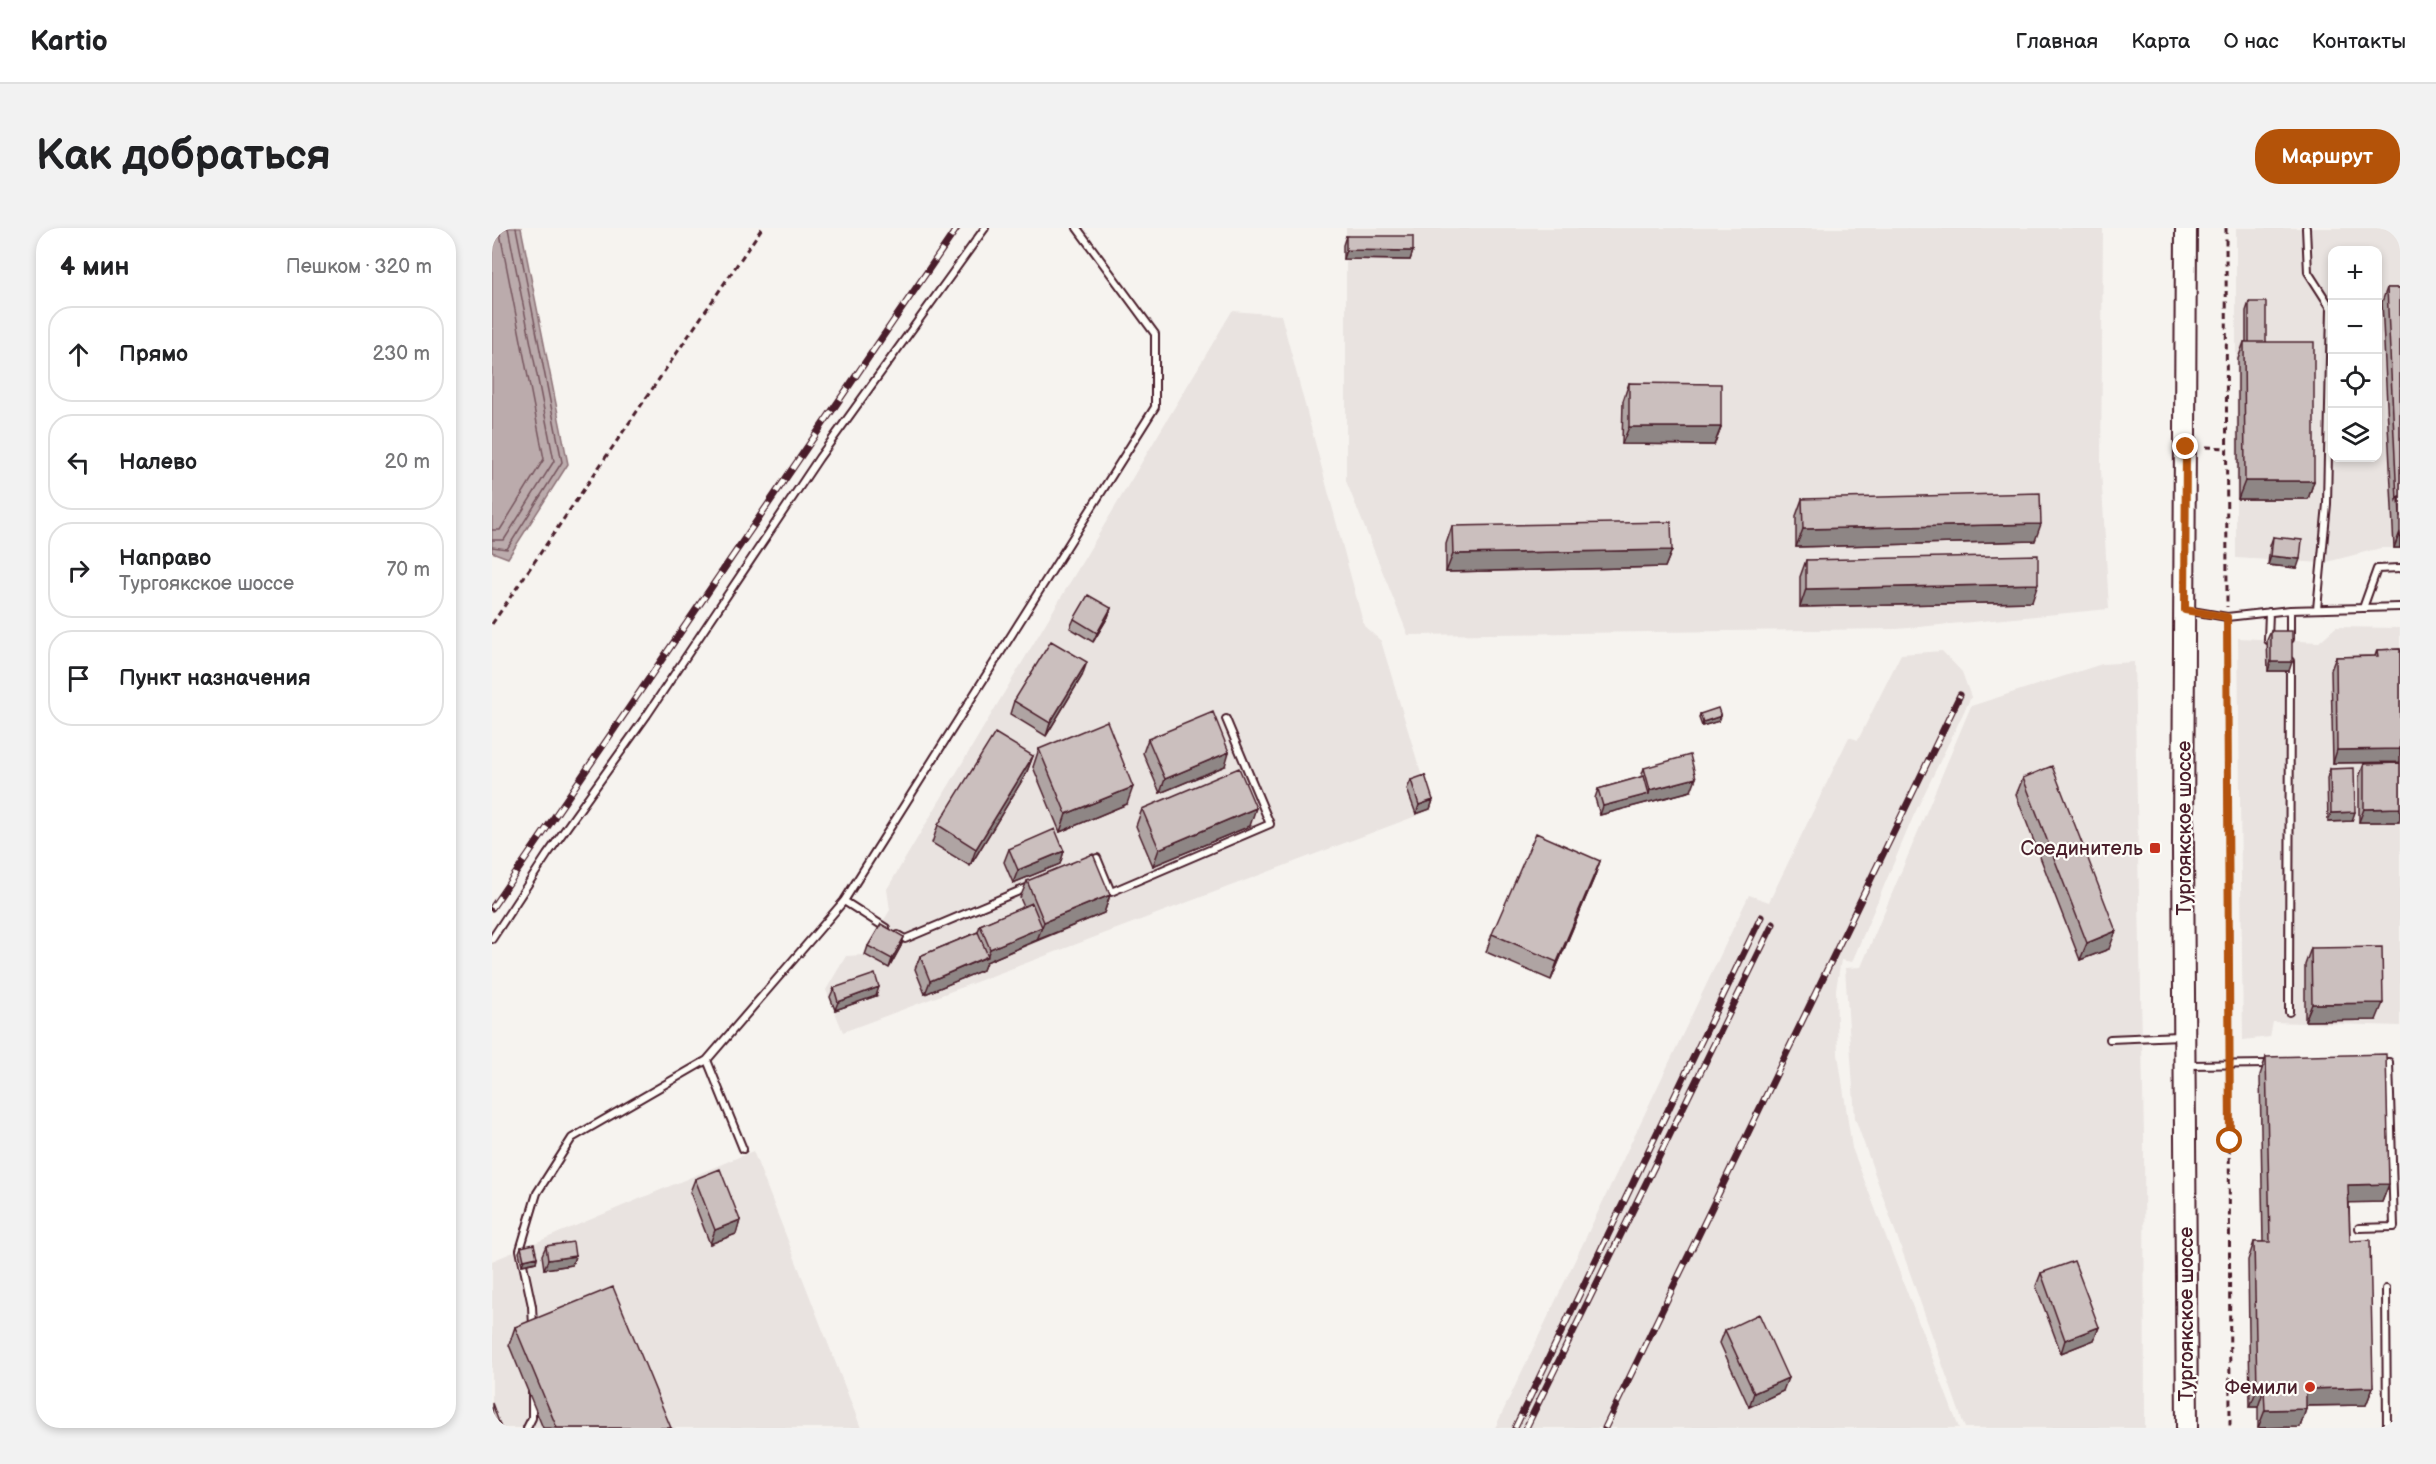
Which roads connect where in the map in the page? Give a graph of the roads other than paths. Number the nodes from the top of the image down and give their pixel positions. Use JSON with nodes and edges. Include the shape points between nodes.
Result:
{"nodes":[{"id":1,"x":985,"y":228,"type":"edge"},
{"id":2,"x":1077,"y":228,"type":"edge"},
{"id":3,"x":2186,"y":228,"type":"edge"},
{"id":4,"x":2306,"y":228,"type":"edge"},
{"id":5,"x":2400,"y":568,"type":"edge"},
{"id":6,"x":2400,"y":607,"type":"edge"},
{"id":7,"x":2363,"y":608,"type":"junction"},
{"id":8,"x":2318,"y":609,"type":"junction"},
{"id":9,"x":2185,"y":610,"type":"junction"},
{"id":10,"x":2290,"y":610,"type":"junction"},
{"id":11,"x":2269,"y":612,"type":"junction"},
{"id":12,"x":2268,"y":640,"type":"edge"},
{"id":13,"x":2290,"y":645,"type":"edge"},
{"id":14,"x":2290,"y":657,"type":"edge"},
{"id":15,"x":1226,"y":719,"type":"dead end"},
{"id":16,"x":1087,"y":863,"type":"edge"},
{"id":17,"x":1033,"y":885,"type":"edge"},
{"id":18,"x":844,"y":901,"type":"junction"},
{"id":19,"x":492,"y":939,"type":"edge"},
{"id":20,"x":2289,"y":1012,"type":"dead end"},
{"id":21,"x":2184,"y":1036,"type":"junction"},
{"id":22,"x":2110,"y":1039,"type":"dead end"},
{"id":23,"x":707,"y":1060,"type":"junction"},
{"id":24,"x":2366,"y":1062,"type":"edge"},
{"id":25,"x":2275,"y":1064,"type":"edge"},
{"id":26,"x":2184,"y":1065,"type":"junction"},
{"id":27,"x":743,"y":1149,"type":"dead end"},
{"id":28,"x":2360,"y":1228,"type":"dead end"},
{"id":29,"x":2386,"y":1289,"type":"dead end"},
{"id":30,"x":533,"y":1330,"type":"edge"},
{"id":31,"x":533,"y":1386,"type":"edge"},
{"id":32,"x":527,"y":1428,"type":"edge"},
{"id":33,"x":2187,"y":1428,"type":"edge"},
{"id":34,"x":2387,"y":1428,"type":"edge"}],
"edges":[{"from":1,"to":19,"type":"lane","via":[[819,458]]},
{"from":2,"to":18,"type":"lane","via":[[1155,334],[1155,408]]},
{"from":3,"to":9,"type":"main road","name":"Тургоякское шоссе"},
{"from":4,"to":8,"type":"lane","via":[[2308,272],[2331,308],[2327,504]]},
{"from":5,"to":7,"type":"lane","via":[[2377,569]]},
{"from":6,"to":7,"type":"lane"},
{"from":7,"to":8,"type":"lane"},
{"from":8,"to":10,"type":"lane"},
{"from":9,"to":11,"type":"lane","via":[[2227,617]]},
{"from":9,"to":21,"type":"main road","name":"Тургоякское шоссе"},
{"from":10,"to":11,"type":"lane"},
{"from":10,"to":13,"type":"lane"},
{"from":11,"to":12,"type":"lane"},
{"from":14,"to":20,"type":"lane"},
{"from":15,"to":16,"type":"lane","via":[[1270,824],[1112,891],[1097,858]]},
{"from":17,"to":18,"type":"lane","via":[[905,939]]},
{"from":18,"to":23,"type":"lane"},
{"from":21,"to":22,"type":"lane"},
{"from":21,"to":26,"type":"main road","name":"Тургоякское шоссе"},
{"from":23,"to":27,"type":"lane"},
{"from":23,"to":30,"type":"lane","via":[[572,1138],[537,1193],[520,1250]]},
{"from":24,"to":28,"type":"lane","via":[[2389,1062],[2394,1227]]},
{"from":25,"to":26,"type":"lane"},
{"from":26,"to":33,"type":"main road","name":"Тургоякское шоссе"},
{"from":29,"to":34,"type":"lane"},
{"from":31,"to":32,"type":"lane","via":[[532,1418]]}]}
